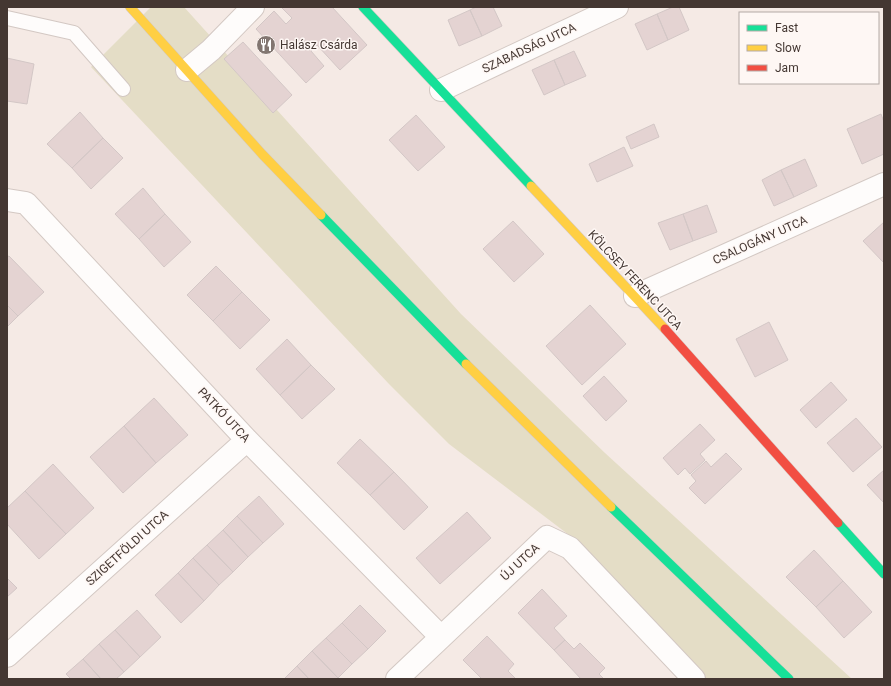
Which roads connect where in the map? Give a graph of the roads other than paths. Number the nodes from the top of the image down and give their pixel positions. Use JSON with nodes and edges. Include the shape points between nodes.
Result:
{"nodes":[{"id":1,"x":253,"y":7,"type":"edge"},
{"id":2,"x":363,"y":7,"type":"edge"},
{"id":3,"x":617,"y":7,"type":"edge"},
{"id":4,"x":126,"y":9,"type":"edge"},
{"id":5,"x":149,"y":13,"type":"dead end"},
{"id":6,"x":7,"y":18,"type":"edge"},
{"id":7,"x":187,"y":70,"type":"junction"},
{"id":8,"x":123,"y":89,"type":"dead end"},
{"id":9,"x":441,"y":90,"type":"junction"},
{"id":10,"x":884,"y":184,"type":"edge"},
{"id":11,"x":7,"y":200,"type":"edge"},
{"id":12,"x":635,"y":296,"type":"junction"},
{"id":13,"x":247,"y":440,"type":"junction"},
{"id":14,"x":884,"y":574,"type":"edge"},
{"id":15,"x":440,"y":636,"type":"junction"},
{"id":16,"x":7,"y":656,"type":"edge"},
{"id":17,"x":396,"y":679,"type":"edge"},
{"id":18,"x":694,"y":679,"type":"edge"},
{"id":19,"x":789,"y":679,"type":"edge"}],
"edges":[{"from":1,"to":7,"type":"street","via":[[212,50]]},
{"from":2,"to":9,"type":"main road","name":"KÖLCSEY FERENC UTCA"},
{"from":3,"to":9,"type":"street","name":"SZABADSÁG UTCA"},
{"from":4,"to":7,"type":"main road"},
{"from":5,"to":7,"type":"main road"},
{"from":6,"to":8,"type":"lane","via":[[74,33]]},
{"from":7,"to":19,"type":"main road","via":[[262,154],[482,382]]},
{"from":9,"to":12,"type":"main road","name":"KÖLCSEY FERENC UTCA"},
{"from":10,"to":12,"type":"street","name":"CSALOGÁNY UTCA"},
{"from":11,"to":13,"type":"street","name":"PATKÓ UTCA","via":[[26,203]]},
{"from":12,"to":14,"type":"main road","name":"KÖLCSEY FERENC UTCA"},
{"from":13,"to":15,"type":"street","name":"PATKÓ UTCA"},
{"from":13,"to":16,"type":"street","name":"SZIGETFÖLDI UTCA"},
{"from":15,"to":17,"type":"street","name":"ÚJ UTCA"},
{"from":15,"to":18,"type":"street","name":"ÚJ UTCA","via":[[547,537],[570,548]]}]}
